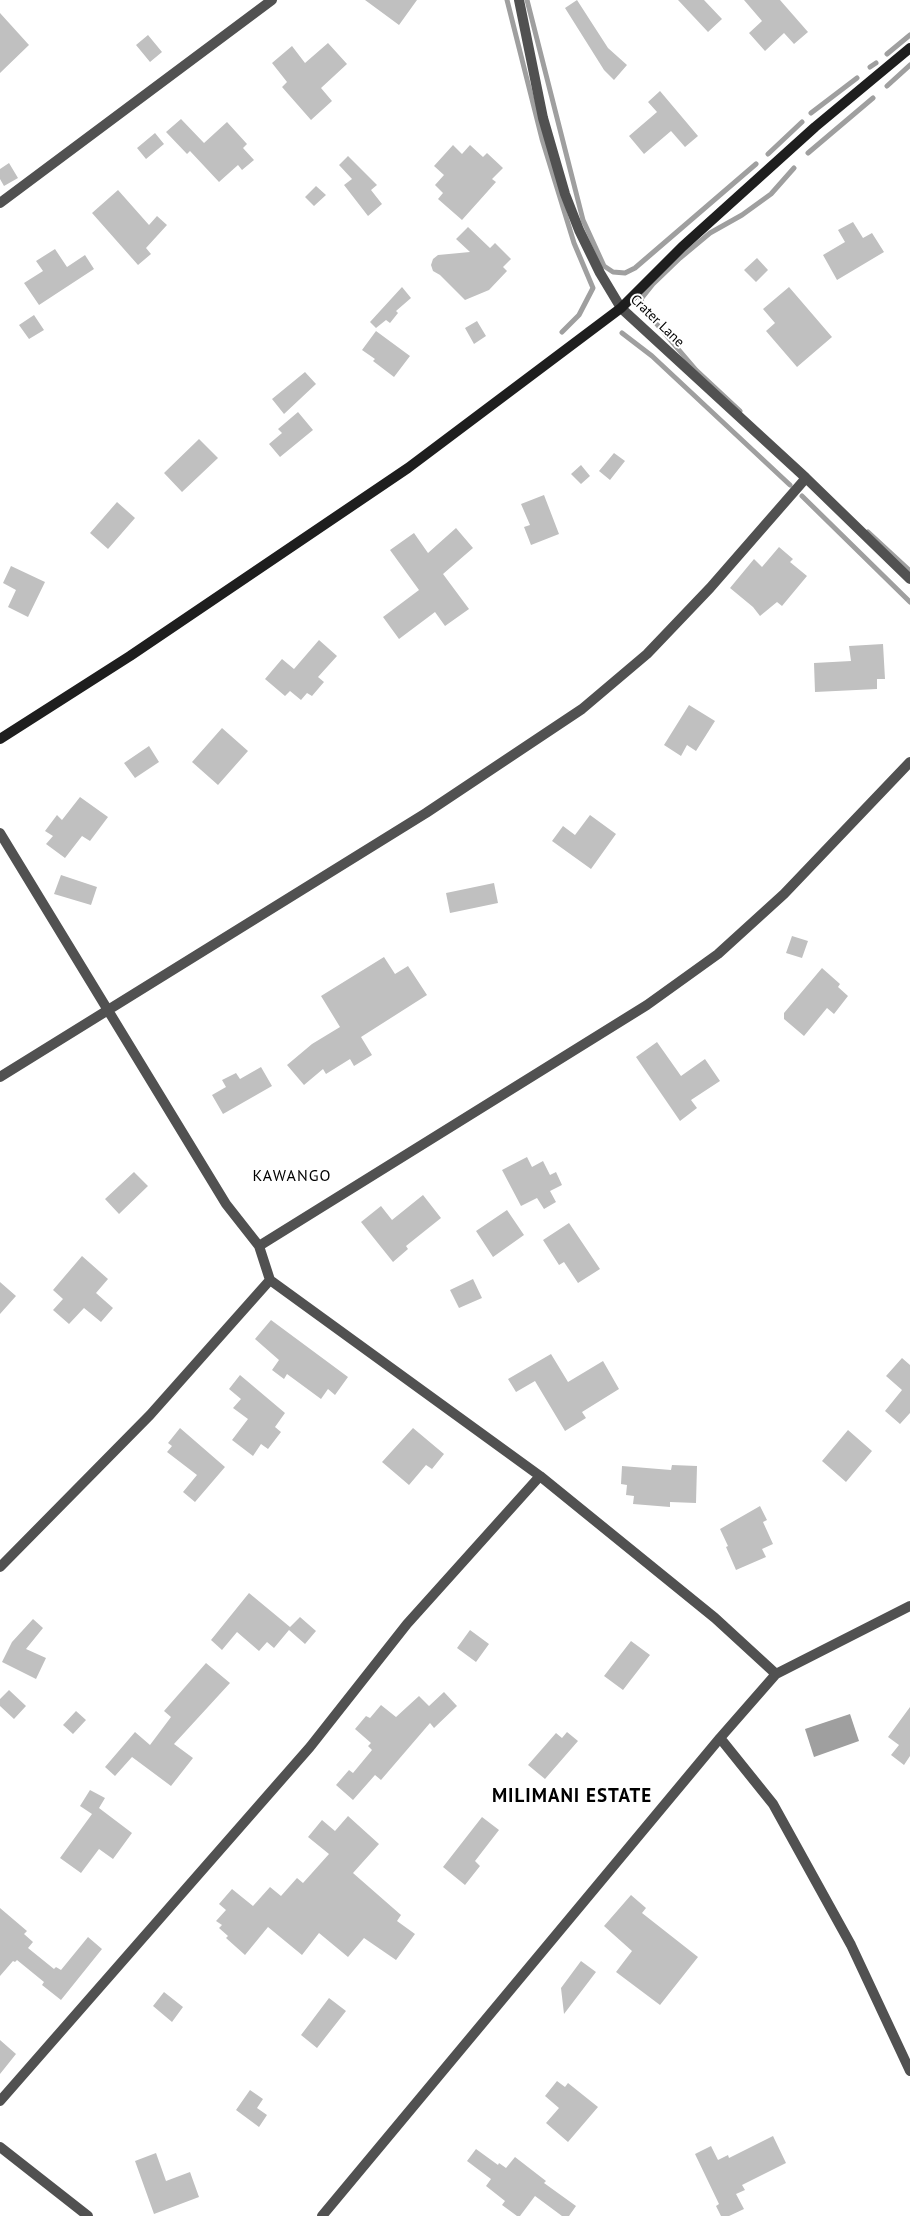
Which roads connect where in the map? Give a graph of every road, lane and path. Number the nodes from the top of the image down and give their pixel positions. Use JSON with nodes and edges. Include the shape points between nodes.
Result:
{"nodes":[{"id":1,"x":272,"y":0,"type":"edge"},
{"id":2,"x":518,"y":0,"type":"edge"},
{"id":3,"x":910,"y":48,"type":"edge"},
{"id":4,"x":0,"y":203,"type":"edge"},
{"id":5,"x":621,"y":308,"type":"junction"},
{"id":6,"x":806,"y":478,"type":"junction"},
{"id":7,"x":910,"y":579,"type":"edge"},
{"id":8,"x":0,"y":739,"type":"edge"},
{"id":9,"x":910,"y":762,"type":"edge"},
{"id":10,"x":0,"y":833,"type":"edge"},
{"id":11,"x":107,"y":1010,"type":"junction"},
{"id":12,"x":0,"y":1076,"type":"edge"},
{"id":13,"x":259,"y":1246,"type":"junction"},
{"id":14,"x":270,"y":1280,"type":"junction"},
{"id":15,"x":540,"y":1476,"type":"junction"},
{"id":16,"x":0,"y":1567,"type":"edge"},
{"id":17,"x":910,"y":1606,"type":"edge"},
{"id":18,"x":776,"y":1674,"type":"junction"},
{"id":19,"x":720,"y":1738,"type":"junction"},
{"id":20,"x":910,"y":2071,"type":"edge"},
{"id":21,"x":0,"y":2101,"type":"edge"},
{"id":22,"x":0,"y":2147,"type":"edge"},
{"id":23,"x":88,"y":2216,"type":"edge"},
{"id":24,"x":322,"y":2216,"type":"edge"}],
"edges":[{"from":1,"to":4,"type":"street"},
{"from":2,"to":5,"type":"street","name":"Crater Lane","via":[[544,118],[565,194],[600,273]]},
{"from":3,"to":5,"type":"street","via":[[682,246]]},
{"from":5,"to":6,"type":"street","name":"Crater Lane"},
{"from":5,"to":8,"type":"street","via":[[408,468],[130,656]]},
{"from":6,"to":7,"type":"street","name":"Crater Lane"},
{"from":6,"to":11,"type":"street","via":[[710,588],[647,654],[582,710],[426,813]]},
{"from":9,"to":13,"type":"street","via":[[784,894],[718,954],[648,1005]]},
{"from":10,"to":11,"type":"street"},
{"from":11,"to":12,"type":"street"},
{"from":11,"to":13,"type":"street","via":[[226,1204]]},
{"from":13,"to":14,"type":"street"},
{"from":14,"to":15,"type":"street"},
{"from":14,"to":16,"type":"street","via":[[150,1415]]},
{"from":15,"to":18,"type":"street","via":[[715,1618]]},
{"from":15,"to":21,"type":"street","via":[[407,1624],[310,1747]]},
{"from":17,"to":18,"type":"street"},
{"from":18,"to":19,"type":"street"},
{"from":19,"to":20,"type":"street","via":[[773,1804],[851,1945]]},
{"from":19,"to":24,"type":"street"},
{"from":22,"to":23,"type":"street"}]}
